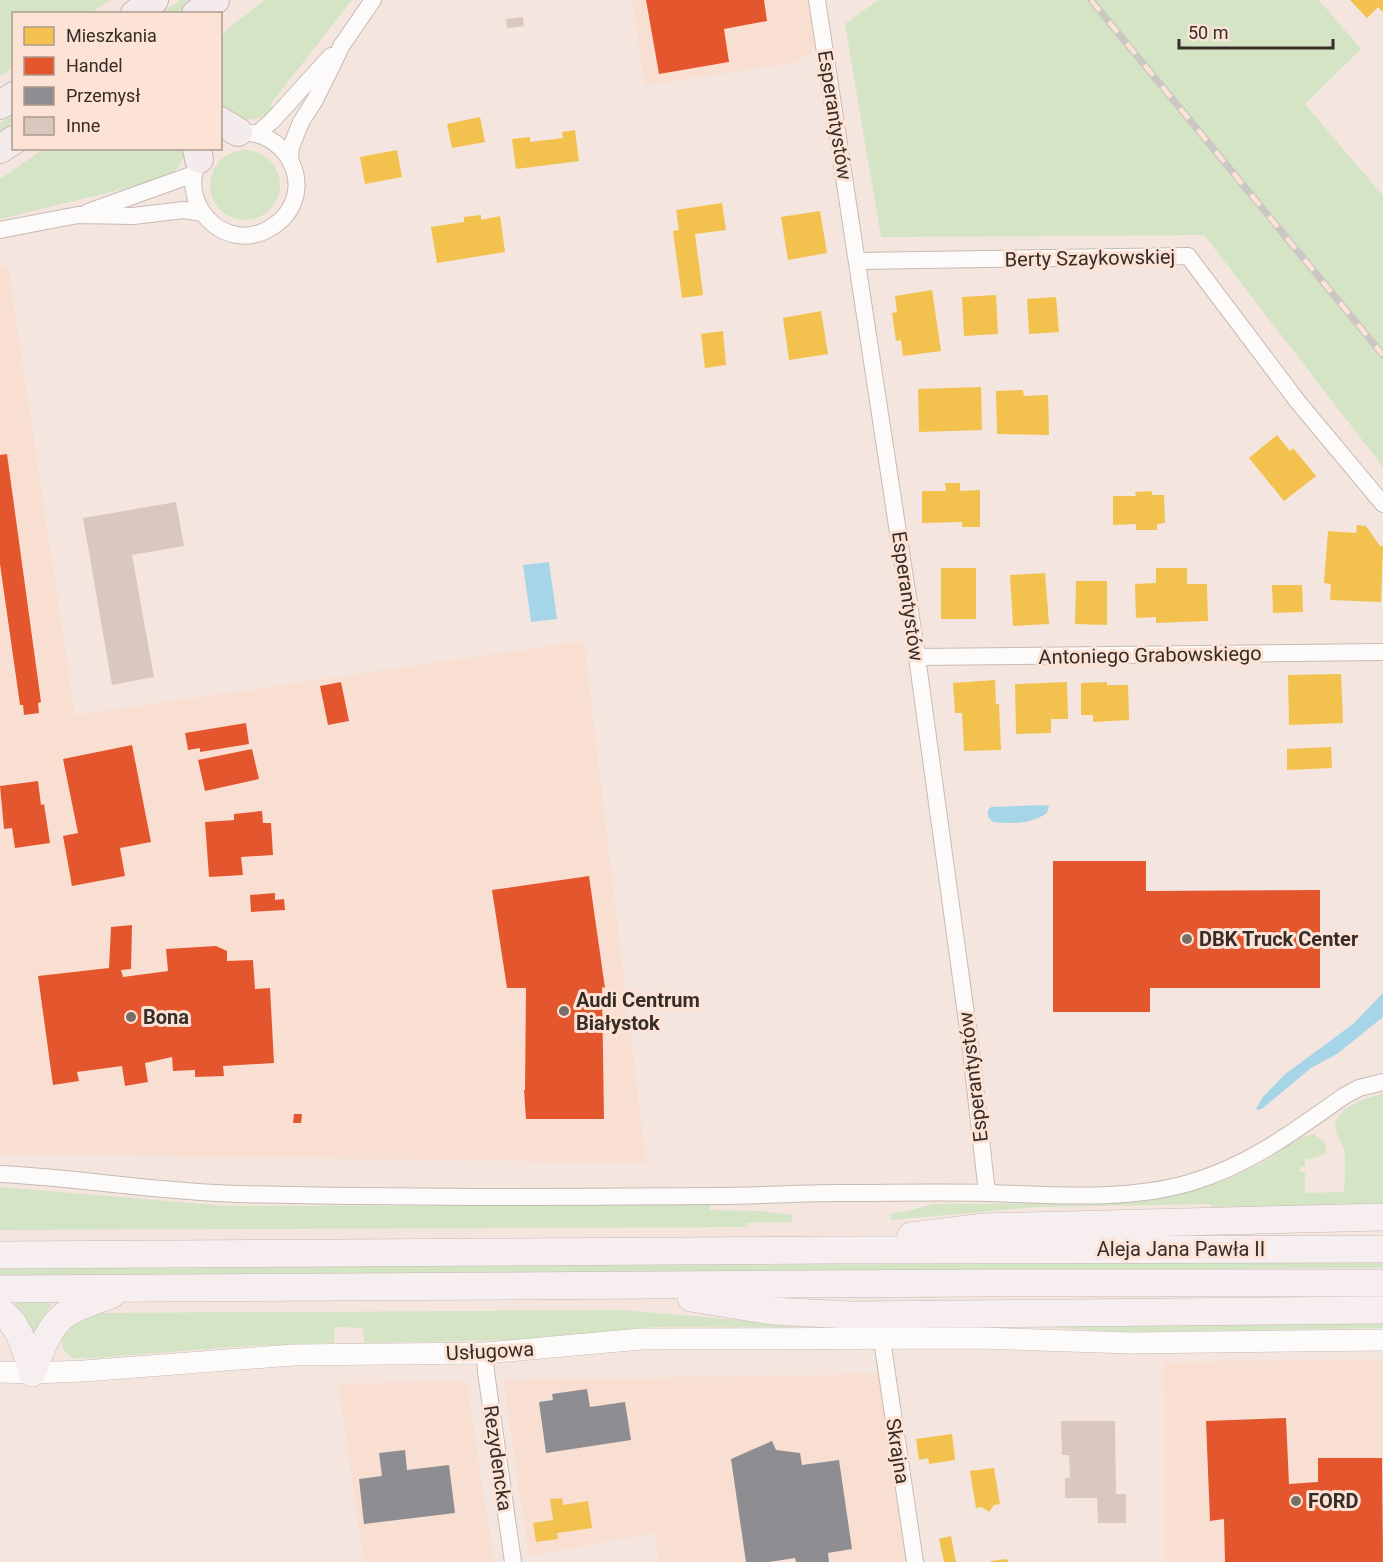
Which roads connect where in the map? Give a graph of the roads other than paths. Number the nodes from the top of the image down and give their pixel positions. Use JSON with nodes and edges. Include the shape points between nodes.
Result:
{"nodes":[{"id":1,"x":154,"y":0,"type":"edge"},
{"id":2,"x":215,"y":0,"type":"edge"},
{"id":3,"x":237,"y":0,"type":"edge"},
{"id":4,"x":373,"y":0,"type":"edge"},
{"id":5,"x":817,"y":0,"type":"edge"},
{"id":6,"x":138,"y":12,"type":"edge"},
{"id":7,"x":199,"y":12,"type":"edge"},
{"id":8,"x":222,"y":15,"type":"edge"},
{"id":9,"x":342,"y":45,"type":"junction"},
{"id":10,"x":234,"y":131,"type":"edge"},
{"id":11,"x":199,"y":157,"type":"edge"},
{"id":12,"x":290,"y":158,"type":"junction"},
{"id":13,"x":202,"y":213,"type":"junction"},
{"id":14,"x":78,"y":215,"type":"junction"},
{"id":15,"x":0,"y":230,"type":"edge"},
{"id":16,"x":858,"y":261,"type":"junction"},
{"id":17,"x":1383,"y":504,"type":"edge"},
{"id":18,"x":1383,"y":652,"type":"edge"},
{"id":19,"x":917,"y":657,"type":"junction"},
{"id":20,"x":1383,"y":1082,"type":"edge"},
{"id":21,"x":0,"y":1174,"type":"edge"},
{"id":22,"x":987,"y":1193,"type":"junction"},
{"id":23,"x":1383,"y":1216,"type":"edge"},
{"id":24,"x":833,"y":1250,"type":"junction"},
{"id":25,"x":1383,"y":1250,"type":"edge"},
{"id":26,"x":6,"y":1253,"type":"edge"},
{"id":27,"x":1383,"y":1283,"type":"edge"},
{"id":28,"x":610,"y":1285,"type":"junction"},
{"id":29,"x":134,"y":1288,"type":"junction"},
{"id":30,"x":0,"y":1289,"type":"edge"},
{"id":31,"x":1383,"y":1310,"type":"edge"},
{"id":32,"x":0,"y":1311,"type":"edge"},
{"id":33,"x":882,"y":1340,"type":"junction"},
{"id":34,"x":1383,"y":1340,"type":"edge"},
{"id":35,"x":485,"y":1353,"type":"junction"},
{"id":36,"x":0,"y":1372,"type":"edge"},
{"id":37,"x":32,"y":1373,"type":"junction"},
{"id":38,"x":513,"y":1562,"type":"edge"},
{"id":39,"x":915,"y":1562,"type":"edge"}],
"edges":[{"from":1,"to":6,"type":"highway"},
{"from":2,"to":7,"type":"highway"},
{"from":3,"to":8,"type":"highway"},
{"from":4,"to":9,"type":"street"},
{"from":5,"to":16,"type":"street","name":"Esperantystów"},
{"from":9,"to":10,"type":"street","via":[[272,121]]},
{"from":9,"to":12,"type":"street","via":[[301,122]]},
{"from":10,"to":12,"type":"street","via":[[276,142]]},
{"from":11,"to":13,"type":"street","via":[[194,195]]},
{"from":11,"to":14,"type":"street"},
{"from":12,"to":13,"type":"street","via":[[297,179],[293,201],[273,227],[241,235],[219,229]]},
{"from":13,"to":14,"type":"street","via":[[184,210],[133,216]]},
{"from":14,"to":15,"type":"street"},
{"from":16,"to":17,"type":"street","name":"Berty Szaykowskiej","via":[[1188,256],[1298,402]]},
{"from":16,"to":19,"type":"street","name":"Esperantystów"},
{"from":18,"to":19,"type":"street","name":"Antoniego Grabowskiego"},
{"from":19,"to":22,"type":"street","name":"Esperantystów"},
{"from":20,"to":22,"type":"street","via":[[1344,1096],[1256,1156],[1188,1183],[1116,1194]]},
{"from":21,"to":22,"type":"street","via":[[240,1194]]},
{"from":23,"to":24,"type":"main road","via":[[983,1227]]},
{"from":24,"to":25,"type":"main road","name":"Aleja Jana Pawła II"},
{"from":24,"to":26,"type":"main road"},
{"from":27,"to":28,"type":"main road","name":"Aleja Jana Pawła II"},
{"from":28,"to":29,"type":"main road"},
{"from":28,"to":31,"type":"main road","via":[[772,1311],[850,1315]]},
{"from":29,"to":30,"type":"main road"},
{"from":29,"to":37,"type":"main road","via":[[66,1313],[54,1323]]},
{"from":32,"to":37,"type":"main road","via":[[17,1328]]},
{"from":33,"to":34,"type":"street","name":"Usługowa"},
{"from":33,"to":35,"type":"street","name":"Usługowa","via":[[641,1339]]},
{"from":33,"to":39,"type":"street","name":"Skrajna"},
{"from":35,"to":37,"type":"street","name":"Usługowa","via":[[293,1355]]},
{"from":35,"to":38,"type":"street","name":"Rezydencka"},
{"from":36,"to":37,"type":"street","name":"Usługowa"}]}
